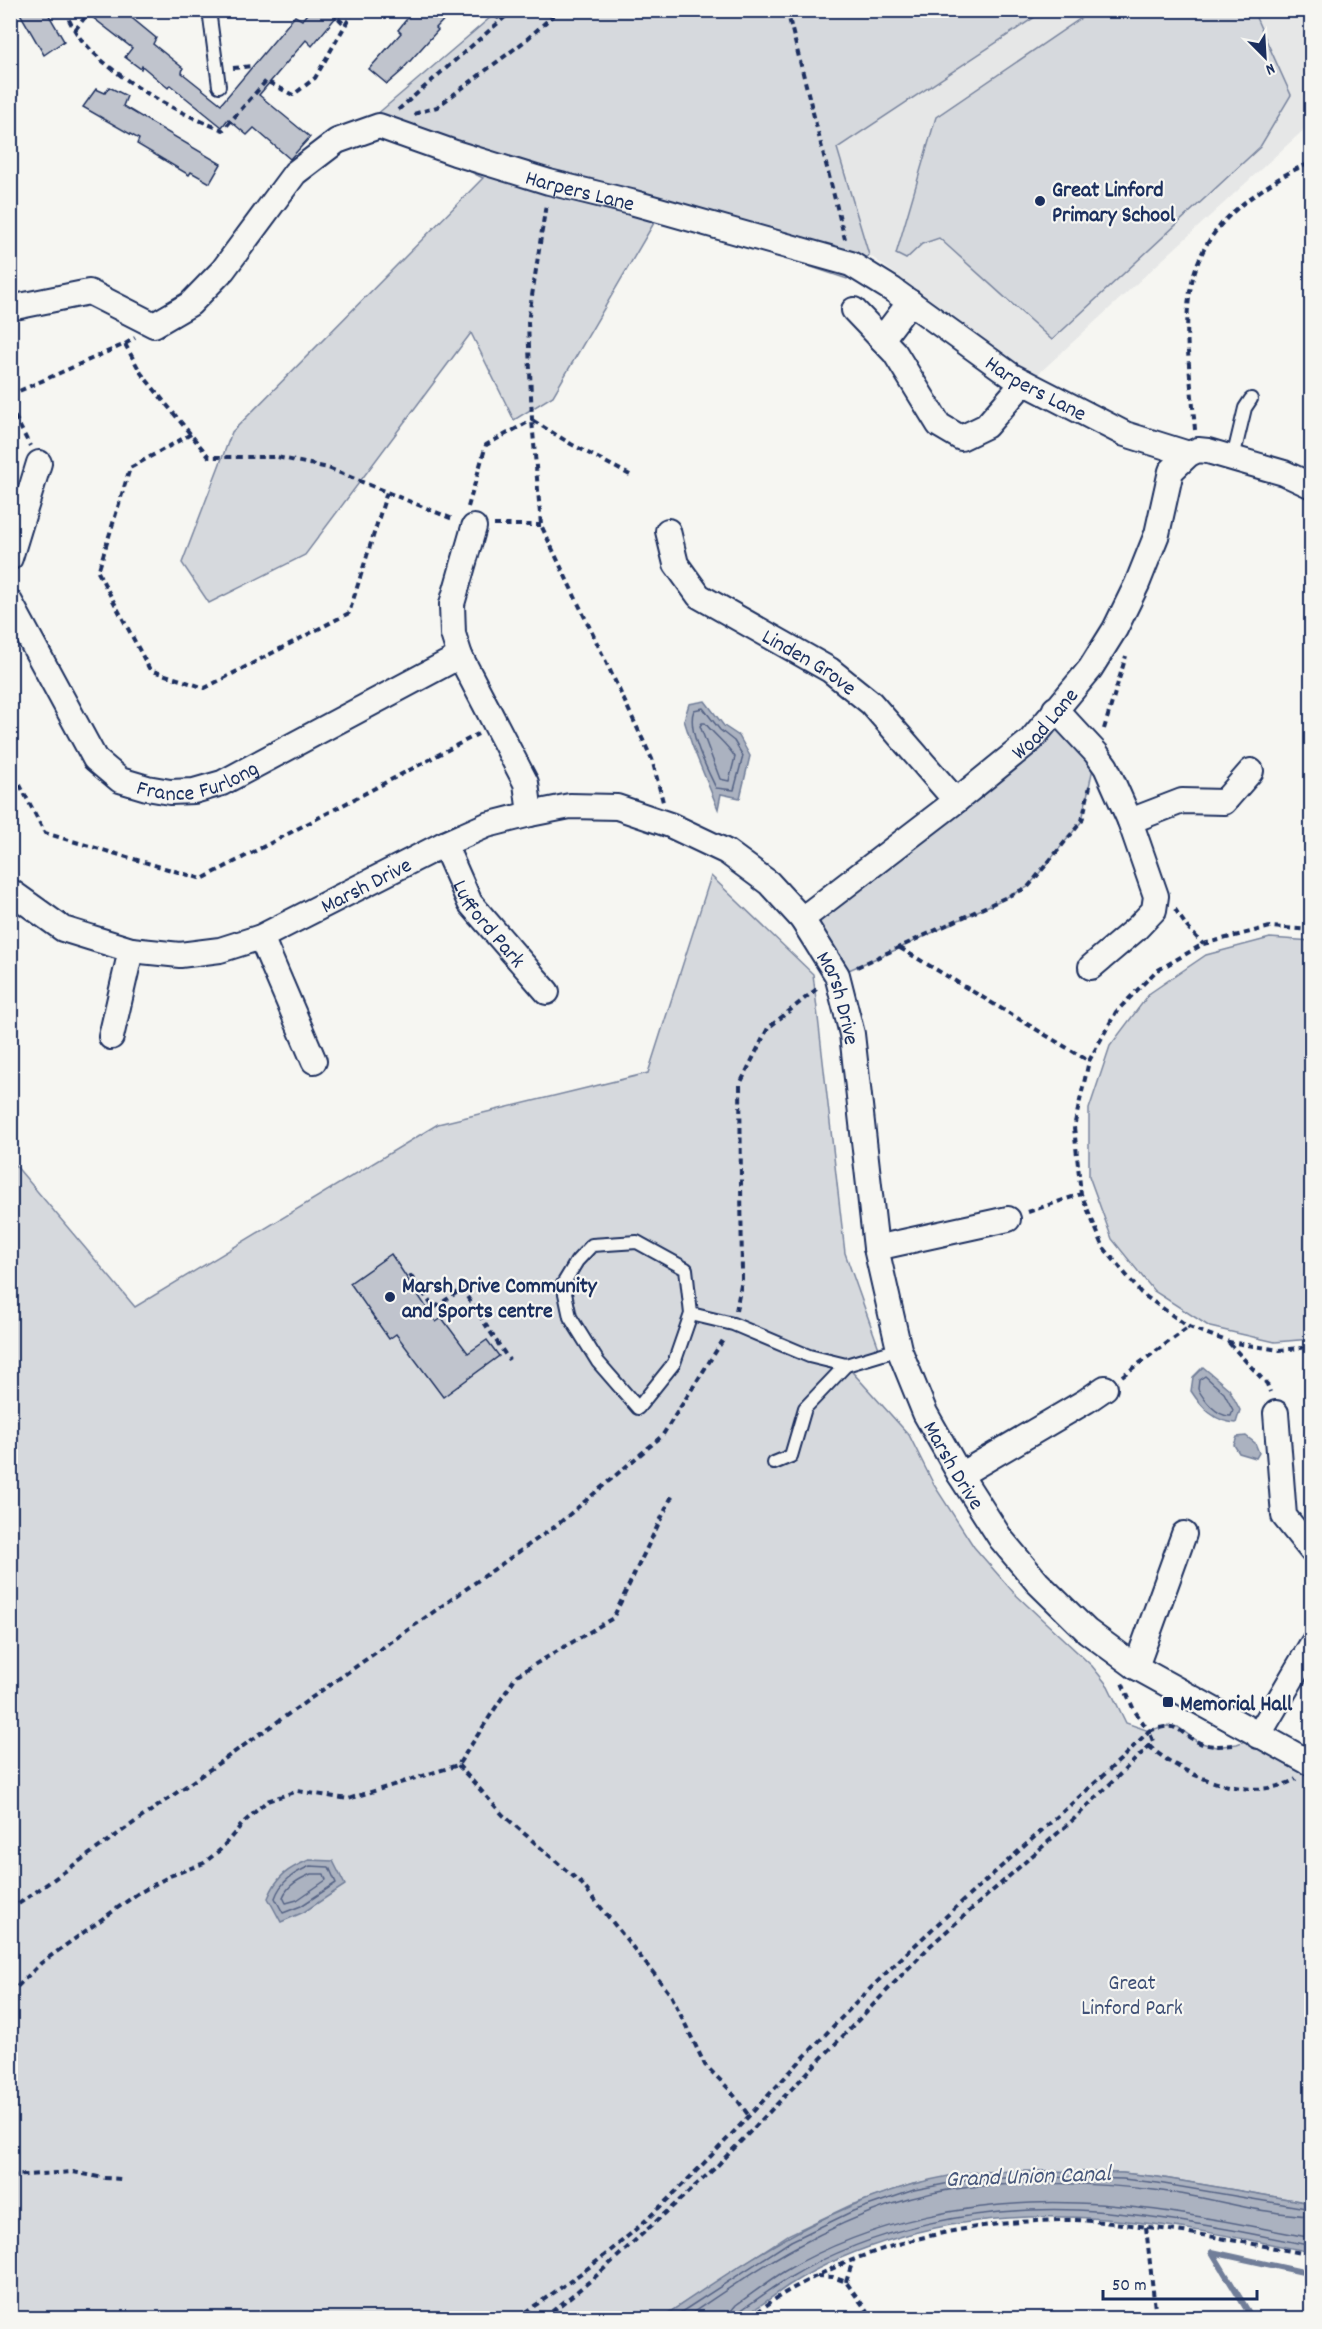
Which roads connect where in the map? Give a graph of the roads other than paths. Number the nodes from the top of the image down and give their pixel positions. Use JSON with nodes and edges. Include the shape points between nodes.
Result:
{"nodes":[{"id":1,"x":209,"y":10,"type":"edge"},
{"id":2,"x":219,"y":86,"type":"dead end"},
{"id":3,"x":910,"y":303,"type":"junction"},
{"id":4,"x":10,"y":308,"type":"edge"},
{"id":5,"x":854,"y":310,"type":"dead end"},
{"id":6,"x":882,"y":339,"type":"junction"},
{"id":7,"x":1024,"y":382,"type":"junction"},
{"id":8,"x":1251,"y":399,"type":"dead end"},
{"id":9,"x":1193,"y":452,"type":"junction"},
{"id":10,"x":1233,"y":458,"type":"junction"},
{"id":11,"x":39,"y":463,"type":"road end"},
{"id":12,"x":1311,"y":486,"type":"edge"},
{"id":13,"x":469,"y":525,"type":"road end"},
{"id":14,"x":668,"y":531,"type":"dead end"},
{"id":15,"x":10,"y":558,"type":"edge"},
{"id":16,"x":10,"y":602,"type":"edge"},
{"id":17,"x":460,"y":657,"type":"junction"},
{"id":18,"x":1055,"y":709,"type":"junction"},
{"id":19,"x":1251,"y":771,"type":"dead end"},
{"id":20,"x":956,"y":801,"type":"junction"},
{"id":21,"x":530,"y":814,"type":"junction"},
{"id":22,"x":1130,"y":821,"type":"junction"},
{"id":23,"x":444,"y":844,"type":"junction"},
{"id":24,"x":10,"y":891,"type":"edge"},
{"id":25,"x":802,"y":919,"type":"junction"},
{"id":26,"x":261,"y":937,"type":"junction"},
{"id":27,"x":131,"y":950,"type":"junction"},
{"id":28,"x":1091,"y":967,"type":"dead end"},
{"id":29,"x":547,"y":992,"type":"dead end"},
{"id":30,"x":111,"y":1037,"type":"dead end"},
{"id":31,"x":314,"y":1062,"type":"dead end"},
{"id":32,"x":1008,"y":1219,"type":"road end"},
{"id":33,"x":876,"y":1248,"type":"junction"},
{"id":34,"x":691,"y":1314,"type":"junction"},
{"id":35,"x":899,"y":1349,"type":"junction"},
{"id":36,"x":846,"y":1365,"type":"junction"},
{"id":37,"x":1105,"y":1388,"type":"road end"},
{"id":38,"x":1275,"y":1413,"type":"road end"},
{"id":39,"x":774,"y":1462,"type":"dead end"},
{"id":40,"x":960,"y":1475,"type":"junction"},
{"id":41,"x":1184,"y":1534,"type":"dead end"},
{"id":42,"x":1311,"y":1551,"type":"edge"},
{"id":43,"x":1311,"y":1644,"type":"edge"},
{"id":44,"x":1129,"y":1662,"type":"junction"},
{"id":45,"x":1258,"y":1736,"type":"junction"},
{"id":46,"x":1311,"y":1764,"type":"edge"}],
"edges":[{"from":1,"to":2,"type":"lane"},
{"from":3,"to":4,"type":"street","name":"Harpers Lane","via":[[851,264],[549,182],[379,126],[337,141],[295,173],[223,270],[190,304],[154,325],[89,292]]},
{"from":3,"to":6,"type":"street"},
{"from":3,"to":7,"type":"street","name":"Harpers Lane"},
{"from":5,"to":6,"type":"street"},
{"from":6,"to":7,"type":"street","via":[[895,353],[939,425],[961,438],[987,426]]},
{"from":7,"to":9,"type":"street","name":"Harpers Lane","via":[[1125,434]]},
{"from":8,"to":10,"type":"lane","via":[[1245,408]]},
{"from":9,"to":10,"type":"street","name":"Harpers Lane"},
{"from":9,"to":18,"type":"street","name":"Woad Lane","via":[[1172,471],[1157,534],[1115,629],[1090,669]]},
{"from":10,"to":12,"type":"street","name":"Harpers Lane","via":[[1284,473]]},
{"from":11,"to":15,"type":"street"},
{"from":13,"to":17,"type":"street","via":[[452,604],[453,634]]},
{"from":14,"to":20,"type":"street","name":"Linden Grove","via":[[676,564],[699,596],[830,670],[871,703]]},
{"from":16,"to":17,"type":"street","name":"France Furlong","via":[[95,759],[120,780],[170,792],[194,791],[222,783]]},
{"from":17,"to":21,"type":"street","via":[[526,783]]},
{"from":18,"to":20,"type":"street","name":"Woad Lane","via":[[1030,740]]},
{"from":18,"to":22,"type":"street","via":[[1106,767]]},
{"from":19,"to":22,"type":"street","via":[[1224,802],[1182,801]]},
{"from":20,"to":25,"type":"street","name":"Woad Lane"},
{"from":21,"to":23,"type":"street","name":"Marsh Drive","via":[[487,825]]},
{"from":21,"to":25,"type":"street","name":"Marsh Drive","via":[[570,807],[618,807],[670,825],[728,852],[769,883]]},
{"from":22,"to":28,"type":"street","via":[[1156,896],[1154,910]]},
{"from":23,"to":26,"type":"street","name":"Marsh Drive"},
{"from":23,"to":29,"type":"street","name":"Lufford Park","via":[[470,903]]},
{"from":24,"to":27,"type":"street","name":"Marsh Drive","via":[[63,929]]},
{"from":25,"to":33,"type":"street","name":"Marsh Drive","via":[[837,975],[852,1034]]},
{"from":26,"to":27,"type":"street","name":"Marsh Drive","via":[[220,950],[180,955]]},
{"from":26,"to":31,"type":"street"},
{"from":27,"to":30,"type":"street"},
{"from":32,"to":33,"type":"street"},
{"from":33,"to":35,"type":"street","name":"Marsh Drive"},
{"from":34,"to":34,"type":"lane","via":[[686,1269],[637,1242],[591,1245],[564,1284],[570,1317],[598,1362],[638,1408],[674,1363]]},
{"from":34,"to":36,"type":"lane","via":[[733,1324],[809,1356]]},
{"from":35,"to":36,"type":"lane"},
{"from":35,"to":40,"type":"street","name":"Marsh Drive","via":[[925,1413]]},
{"from":36,"to":39,"type":"lane","via":[[805,1408],[791,1456]]},
{"from":37,"to":40,"type":"street"},
{"from":38,"to":42,"type":"street","via":[[1284,1516]]},
{"from":40,"to":44,"type":"street","name":"Marsh Drive","via":[[1001,1539],[1037,1582],[1087,1631]]},
{"from":41,"to":44,"type":"street"},
{"from":43,"to":45,"type":"street"},
{"from":44,"to":45,"type":"street","name":"Marsh Drive"},
{"from":45,"to":46,"type":"street","name":"Marsh Drive"}]}
